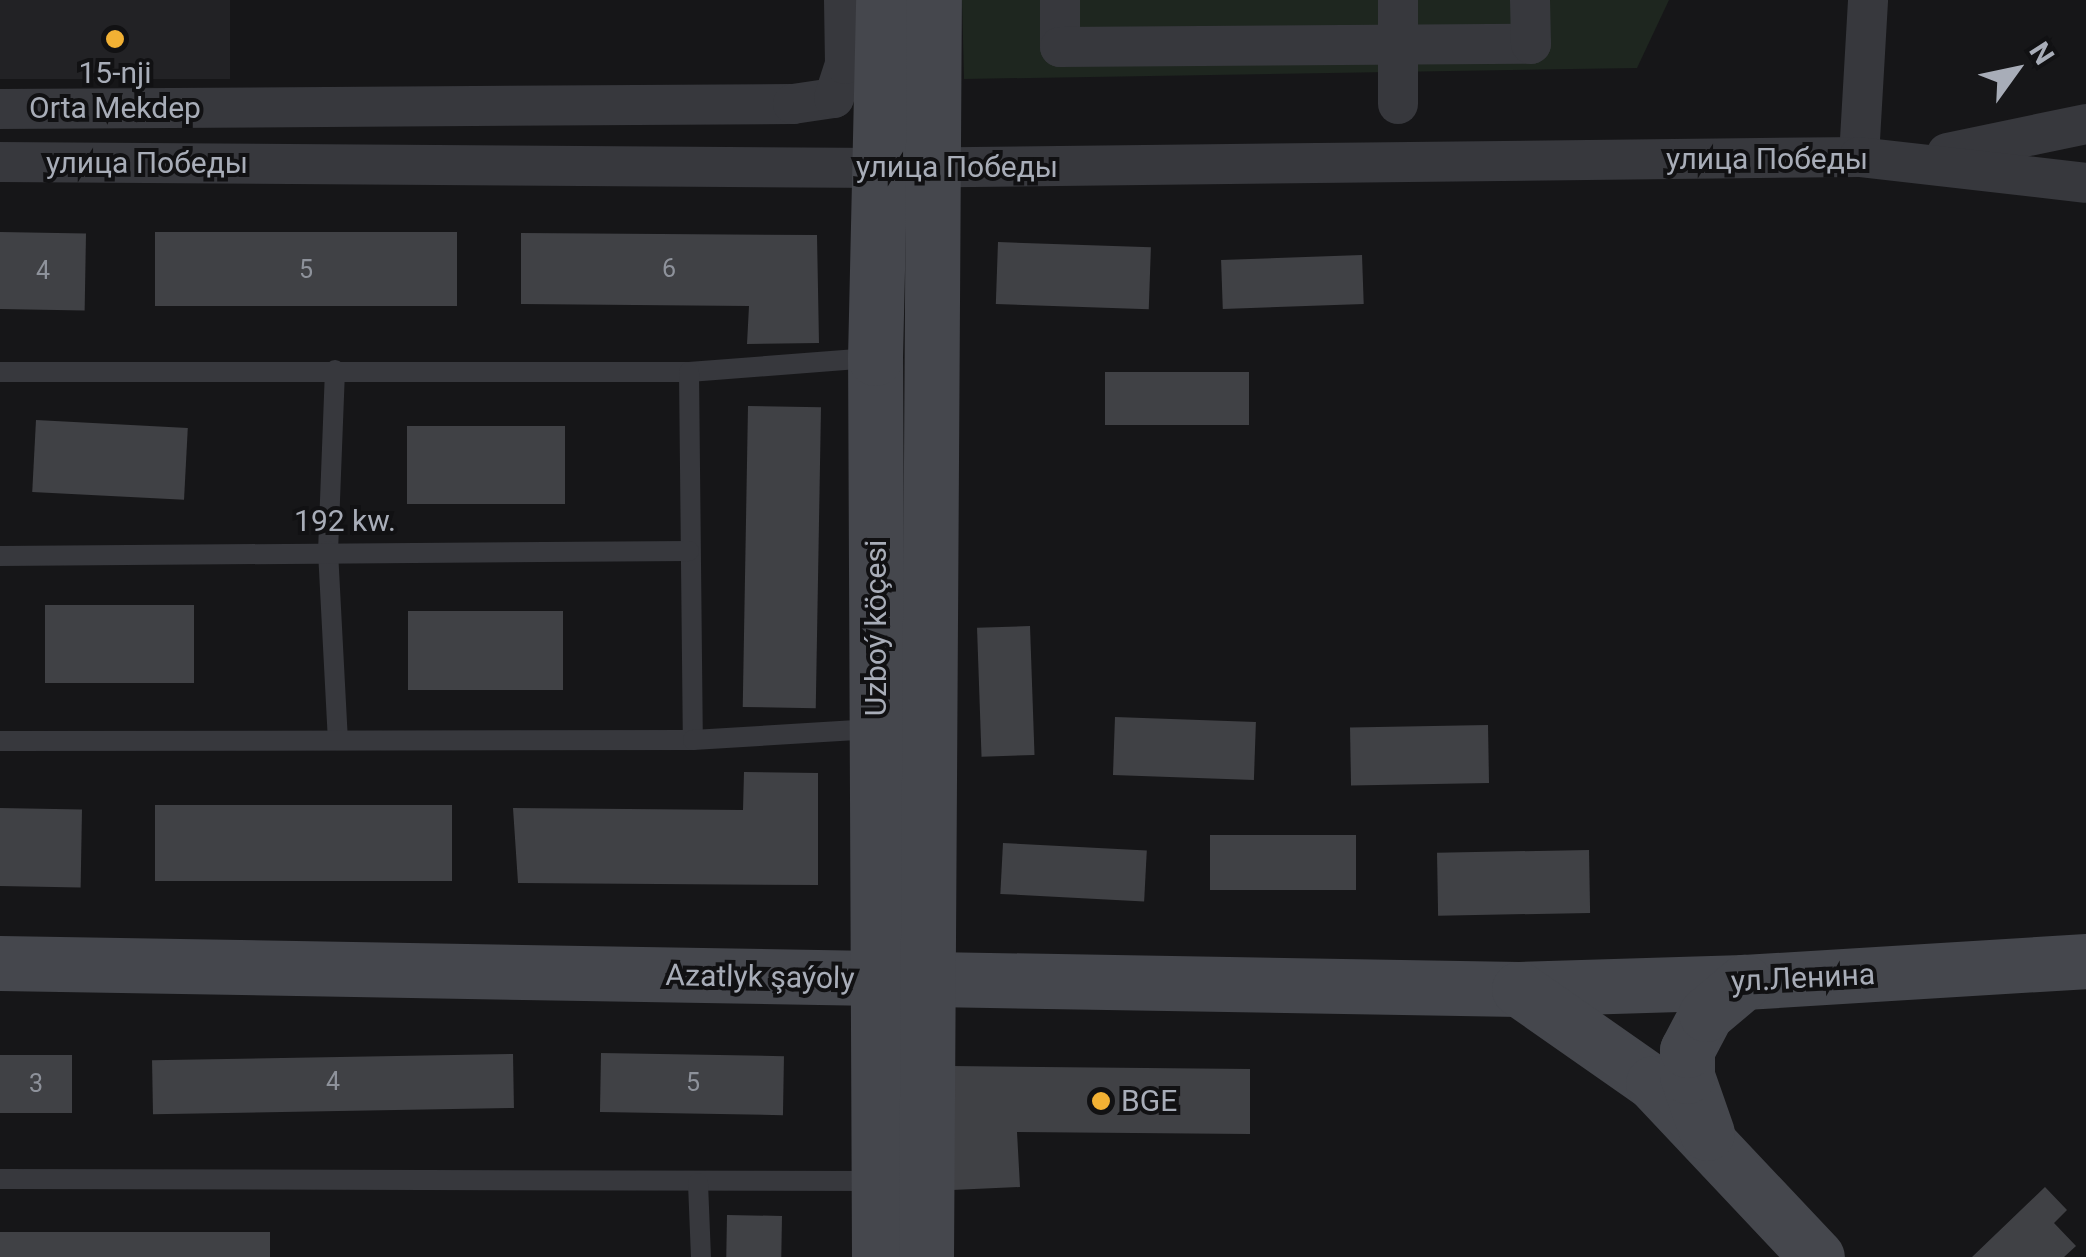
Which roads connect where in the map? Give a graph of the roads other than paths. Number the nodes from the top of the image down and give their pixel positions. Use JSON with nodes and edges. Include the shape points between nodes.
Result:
{"nodes":[{"id":1,"x":844,"y":0,"type":"edge"},
{"id":2,"x":883,"y":0,"type":"edge"},
{"id":3,"x":934,"y":0,"type":"edge"},
{"id":4,"x":1060,"y":0,"type":"edge"},
{"id":5,"x":1398,"y":0,"type":"edge"},
{"id":6,"x":1530,"y":0,"type":"edge"},
{"id":7,"x":1868,"y":0,"type":"edge"},
{"id":8,"x":1398,"y":45,"type":"junction"},
{"id":9,"x":1398,"y":104,"type":"dead end"},
{"id":10,"x":0,"y":110,"type":"edge"},
{"id":11,"x":2086,"y":124,"type":"edge"},
{"id":12,"x":1859,"y":157,"type":"junction"},
{"id":13,"x":1914,"y":160,"type":"junction"},
{"id":14,"x":0,"y":162,"type":"edge"},
{"id":15,"x":908,"y":168,"type":"junction"},
{"id":16,"x":2086,"y":184,"type":"edge"},
{"id":17,"x":875,"y":358,"type":"junction"},
{"id":18,"x":334,"y":370,"type":"junction"},
{"id":19,"x":0,"y":372,"type":"edge"},
{"id":20,"x":689,"y":372,"type":"junction"},
{"id":21,"x":328,"y":551,"type":"junction"},
{"id":22,"x":690,"y":551,"type":"junction"},
{"id":23,"x":0,"y":556,"type":"edge"},
{"id":24,"x":876,"y":729,"type":"junction"},
{"id":25,"x":0,"y":740,"type":"edge"},
{"id":26,"x":338,"y":740,"type":"junction"},
{"id":27,"x":693,"y":740,"type":"junction"},
{"id":28,"x":2086,"y":961,"type":"edge"},
{"id":29,"x":0,"y":963,"type":"edge"},
{"id":30,"x":902,"y":979,"type":"junction"},
{"id":31,"x":1744,"y":982,"type":"junction"},
{"id":32,"x":1519,"y":989,"type":"junction"},
{"id":33,"x":1709,"y":1140,"type":"junction"},
{"id":34,"x":0,"y":1179,"type":"edge"},
{"id":35,"x":880,"y":1181,"type":"junction"},
{"id":36,"x":698,"y":1183,"type":"junction"},
{"id":37,"x":700,"y":1257,"type":"edge"},
{"id":38,"x":879,"y":1257,"type":"edge"},
{"id":39,"x":926,"y":1257,"type":"edge"},
{"id":40,"x":1817,"y":1257,"type":"edge"}],
"edges":[{"from":1,"to":10,"type":"street","via":[[845,64],[834,98],[793,104]]},
{"from":2,"to":15,"type":"street","name":"Uzboý köçesi"},
{"from":3,"to":15,"type":"street","name":"Uzboý köçesi"},
{"from":4,"to":8,"type":"street","via":[[1060,47]]},
{"from":5,"to":8,"type":"street"},
{"from":6,"to":8,"type":"street","via":[[1530,44]]},
{"from":7,"to":12,"type":"street"},
{"from":8,"to":9,"type":"street"},
{"from":11,"to":13,"type":"street"},
{"from":12,"to":13,"type":"street","name":"улица Победы"},
{"from":12,"to":15,"type":"street","name":"улица Победы"},
{"from":13,"to":16,"type":"street"},
{"from":14,"to":15,"type":"street","name":"улица Победы"},
{"from":15,"to":17,"type":"street","name":"Uzboý köçesi"},
{"from":15,"to":30,"type":"street","name":"Uzboý köçesi"},
{"from":17,"to":20,"type":"lane"},
{"from":17,"to":24,"type":"street","name":"Uzboý köçesi"},
{"from":18,"to":19,"type":"lane"},
{"from":18,"to":20,"type":"lane"},
{"from":18,"to":21,"type":"lane"},
{"from":20,"to":22,"type":"lane"},
{"from":21,"to":22,"type":"lane","name":"192 kw."},
{"from":21,"to":23,"type":"lane","name":"192 kw."},
{"from":21,"to":26,"type":"lane"},
{"from":22,"to":27,"type":"lane"},
{"from":24,"to":27,"type":"lane"},
{"from":24,"to":30,"type":"street","name":"Uzboý köçesi"},
{"from":25,"to":26,"type":"lane"},
{"from":26,"to":27,"type":"lane"},
{"from":28,"to":31,"type":"street","name":"ул.Ленина"},
{"from":29,"to":30,"type":"street","name":"Azatlyk şaýoly"},
{"from":30,"to":32,"type":"street","name":"Azatlyk şaýoly"},
{"from":30,"to":35,"type":"street","name":"Uzboý köçesi"},
{"from":30,"to":39,"type":"street","name":"Uzboý köçesi"},
{"from":31,"to":32,"type":"street","name":"ул.Ленина"},
{"from":31,"to":33,"type":"street","via":[[1706,1014],[1687,1050],[1687,1076]]},
{"from":32,"to":33,"type":"street","via":[[1642,1074]]},
{"from":33,"to":40,"type":"street"},
{"from":34,"to":36,"type":"lane"},
{"from":35,"to":36,"type":"lane"},
{"from":35,"to":38,"type":"street","name":"Uzboý köçesi"},
{"from":36,"to":37,"type":"lane"}]}
